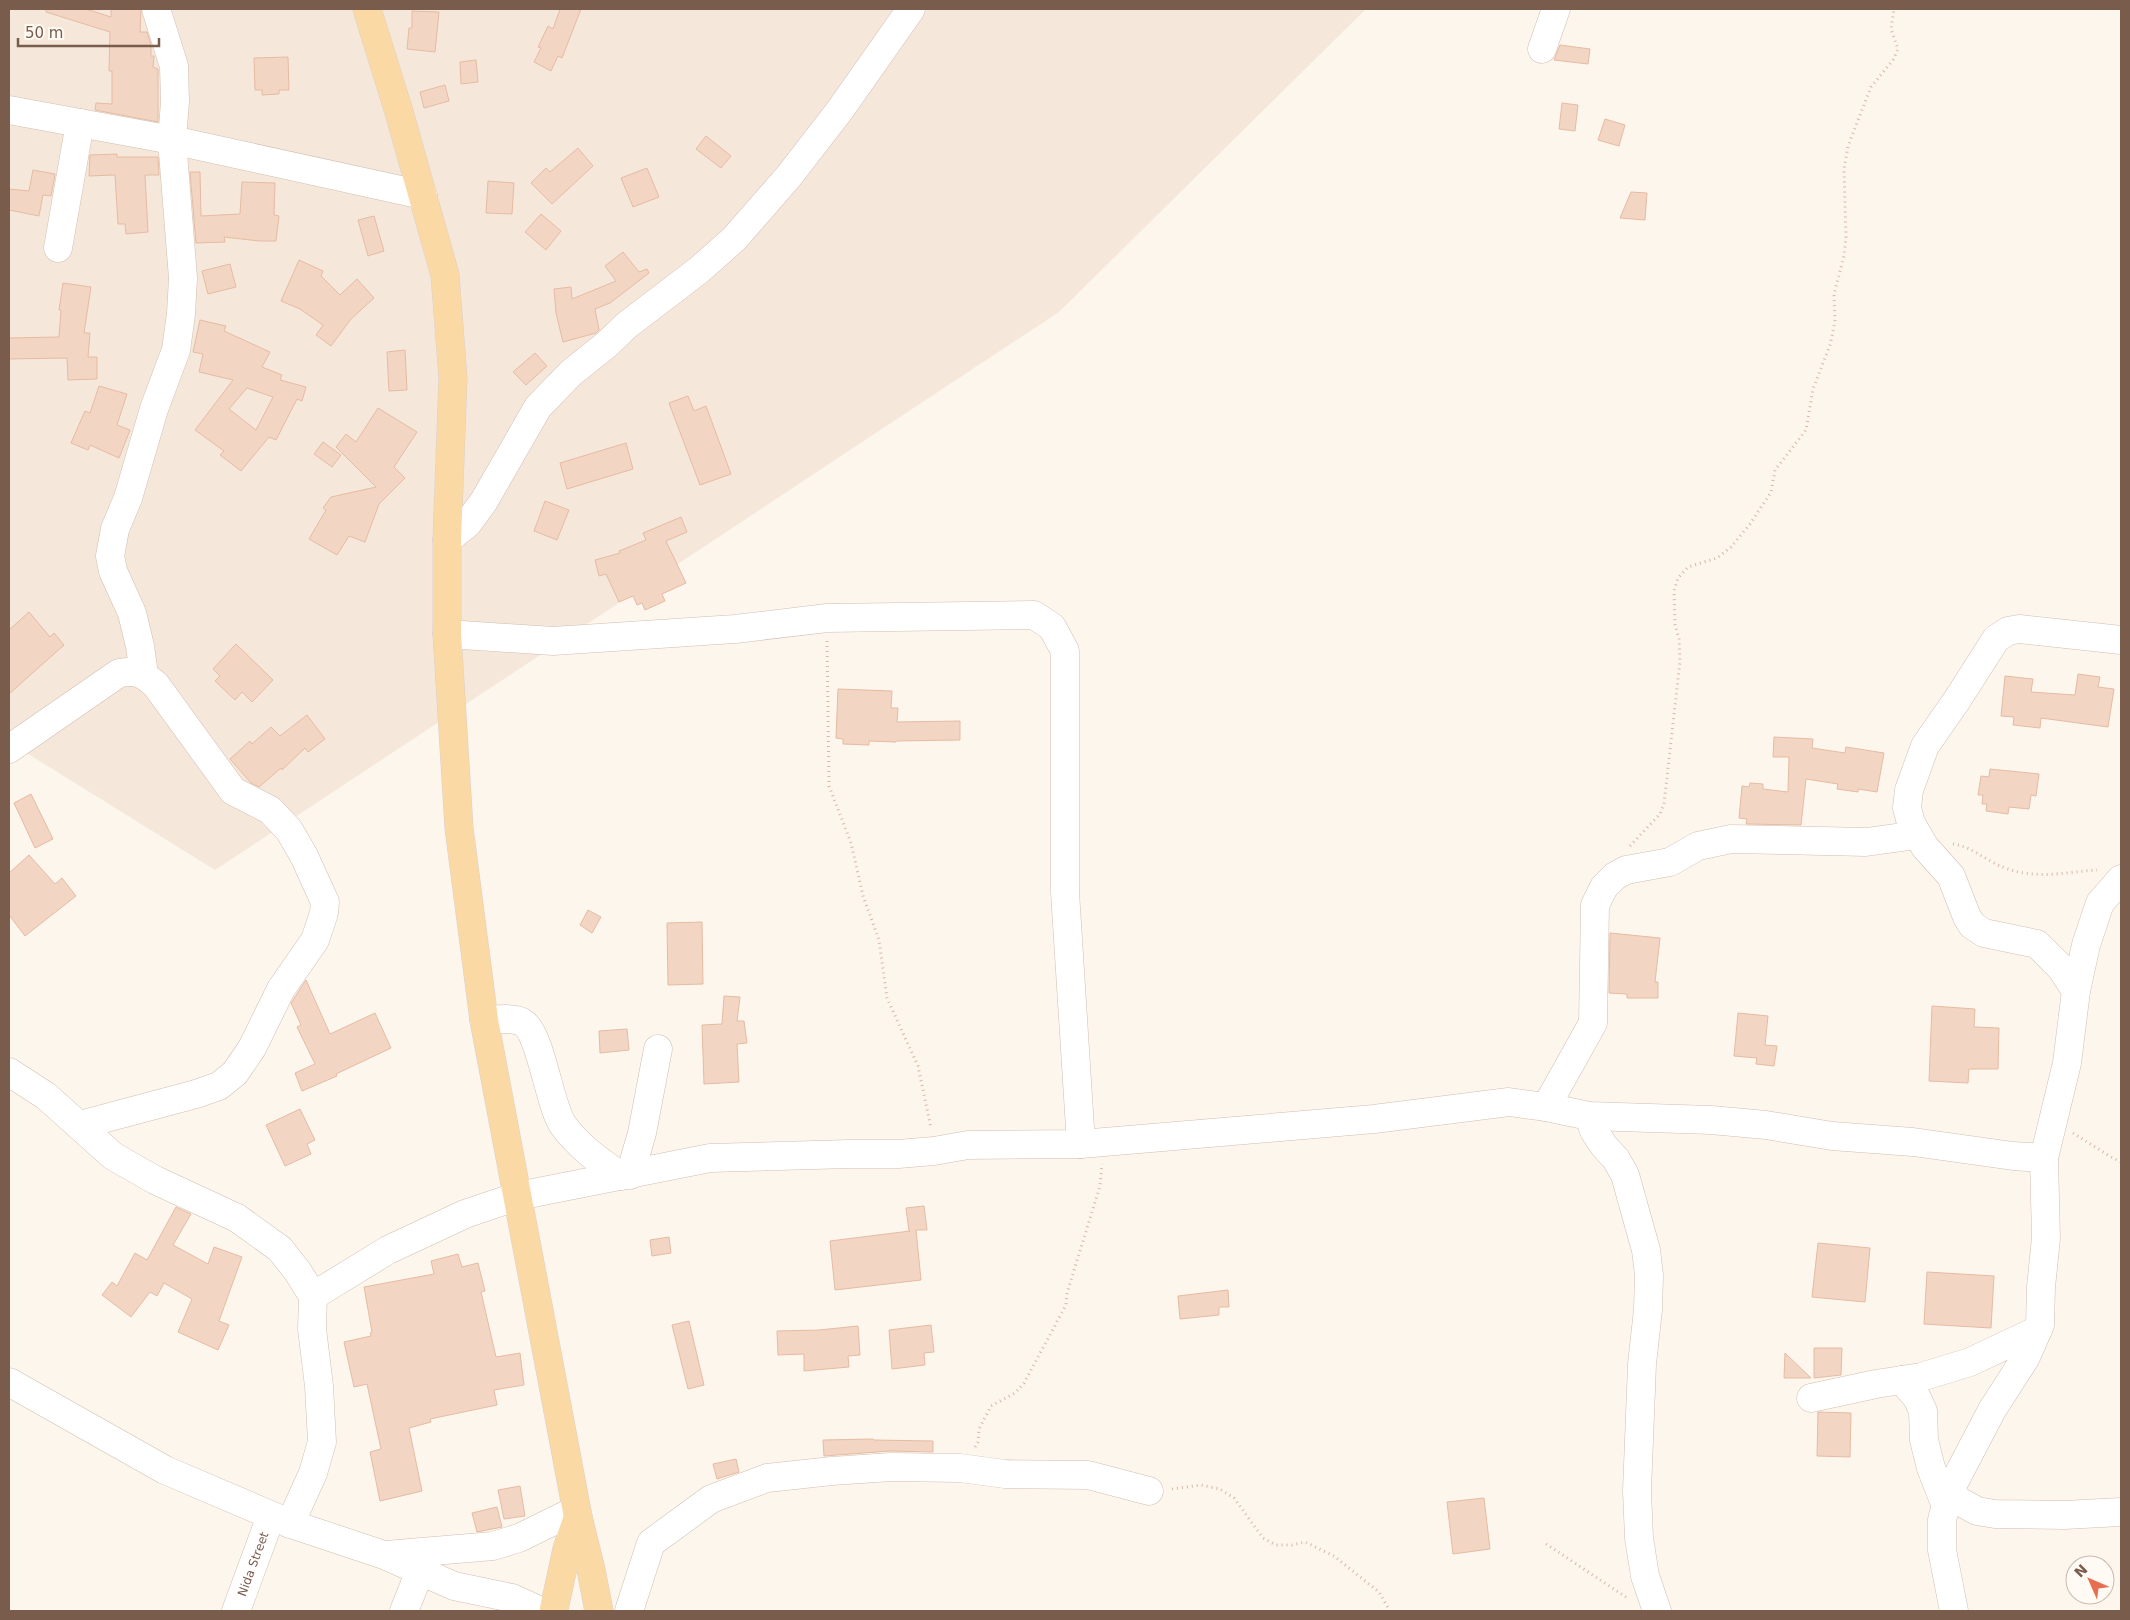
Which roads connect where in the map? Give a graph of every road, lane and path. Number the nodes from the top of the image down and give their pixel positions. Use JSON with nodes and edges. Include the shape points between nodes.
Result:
{"nodes":[{"id":1,"x":156,"y":9,"type":"edge"},
{"id":2,"x":367,"y":9,"type":"edge"},
{"id":3,"x":911,"y":9,"type":"edge"},
{"id":4,"x":1556,"y":9,"type":"edge"},
{"id":5,"x":1894,"y":9,"type":"edge"},
{"id":6,"x":1542,"y":49,"type":"dead end"},
{"id":7,"x":9,"y":110,"type":"edge"},
{"id":8,"x":80,"y":123,"type":"junction"},
{"id":9,"x":172,"y":140,"type":"junction"},
{"id":10,"x":423,"y":195,"type":"junction"},
{"id":11,"x":58,"y":248,"type":"dead end"},
{"id":12,"x":447,"y":540,"type":"junction"},
{"id":13,"x":827,"y":618,"type":"junction"},
{"id":14,"x":447,"y":634,"type":"junction"},
{"id":15,"x":2121,"y":640,"type":"edge"},
{"id":16,"x":144,"y":675,"type":"junction"},
{"id":17,"x":9,"y":749,"type":"edge"},
{"id":18,"x":1921,"y":841,"type":"junction"},
{"id":19,"x":2112,"y":875,"type":"edge"},
{"id":20,"x":1615,"y":876,"type":"junction"},
{"id":21,"x":2076,"y":991,"type":"junction"},
{"id":22,"x":484,"y":1020,"type":"junction"},
{"id":23,"x":658,"y":1049,"type":"dead end"},
{"id":24,"x":9,"y":1072,"type":"edge"},
{"id":25,"x":1546,"y":1107,"type":"junction"},
{"id":26,"x":1589,"y":1116,"type":"junction"},
{"id":27,"x":2054,"y":1120,"type":"junction"},
{"id":28,"x":80,"y":1125,"type":"junction"},
{"id":29,"x":1094,"y":1142,"type":"junction"},
{"id":30,"x":934,"y":1151,"type":"junction"},
{"id":31,"x":2044,"y":1158,"type":"junction"},
{"id":32,"x":2121,"y":1162,"type":"edge"},
{"id":33,"x":625,"y":1176,"type":"junction"},
{"id":34,"x":518,"y":1196,"type":"junction"},
{"id":35,"x":313,"y":1296,"type":"junction"},
{"id":36,"x":2038,"y":1330,"type":"junction"},
{"id":37,"x":1902,"y":1380,"type":"junction"},
{"id":38,"x":9,"y":1382,"type":"edge"},
{"id":39,"x":1811,"y":1398,"type":"dead end"},
{"id":40,"x":968,"y":1451,"type":"dead end"},
{"id":41,"x":1149,"y":1491,"type":"joint"},
{"id":42,"x":1947,"y":1499,"type":"junction"},
{"id":43,"x":2121,"y":1512,"type":"edge"},
{"id":44,"x":577,"y":1513,"type":"junction"},
{"id":45,"x":280,"y":1520,"type":"junction"},
{"id":46,"x":1546,"y":1544,"type":"dead end"},
{"id":47,"x":384,"y":1555,"type":"junction"},
{"id":48,"x":420,"y":1571,"type":"junction"},
{"id":49,"x":454,"y":1586,"type":"junction"},
{"id":50,"x":236,"y":1611,"type":"edge"},
{"id":51,"x":404,"y":1611,"type":"edge"},
{"id":52,"x":483,"y":1611,"type":"edge"},
{"id":53,"x":549,"y":1611,"type":"edge"},
{"id":54,"x":594,"y":1611,"type":"edge"},
{"id":55,"x":599,"y":1611,"type":"edge"},
{"id":56,"x":629,"y":1611,"type":"edge"},
{"id":57,"x":1390,"y":1611,"type":"edge"},
{"id":58,"x":1657,"y":1611,"type":"edge"},
{"id":59,"x":1954,"y":1611,"type":"edge"}],
"edges":[{"from":1,"to":9,"type":"street","via":[[174,66]]},
{"from":2,"to":10,"type":"main road"},
{"from":3,"to":12,"type":"street","via":[[801,161],[734,238],[551,392],[538,407],[484,501],[468,523]]},
{"from":4,"to":6,"type":"street"},
{"from":5,"to":20,"type":"path","via":[[1891,29],[1898,49],[1870,87],[1848,146],[1844,169],[1844,256],[1834,294],[1830,346],[1813,389],[1806,430],[1775,470],[1771,492],[1731,547],[1717,558],[1688,567],[1678,578],[1674,591],[1680,661],[1664,804],[1660,814],[1632,843]]},
{"from":7,"to":8,"type":"street"},
{"from":8,"to":9,"type":"street"},
{"from":8,"to":11,"type":"street"},
{"from":9,"to":10,"type":"street"},
{"from":9,"to":16,"type":"street","via":[[183,278],[176,350],[115,529],[110,556],[112,571],[132,613]]},
{"from":10,"to":12,"type":"main road","via":[[445,275],[453,378]]},
{"from":12,"to":14,"type":"main road"},
{"from":13,"to":14,"type":"street","via":[[736,629],[553,641]]},
{"from":13,"to":29,"type":"street","via":[[1034,616],[1052,627],[1065,650],[1065,892]]},
{"from":13,"to":30,"type":"path","via":[[829,786],[851,843],[879,940],[887,998],[918,1066]]},
{"from":14,"to":22,"type":"main road","via":[[459,828]]},
{"from":15,"to":18,"type":"street","via":[[2019,629],[2008,631],[1996,639],[1925,746],[1916,765],[1906,808]]},
{"from":16,"to":17,"type":"street","via":[[134,671],[119,673]]},
{"from":16,"to":28,"type":"street","via":[[156,685],[233,791],[270,810],[289,830],[325,902],[324,913],[315,940],[280,990],[252,1048],[235,1073],[219,1086],[196,1094]]},
{"from":18,"to":19,"type":"path","via":[[1955,844],[2003,868],[2042,876]]},
{"from":18,"to":20,"type":"street","via":[[1731,839],[1698,846],[1670,862],[1626,870]]},
{"from":18,"to":21,"type":"street","via":[[1951,876],[1972,926],[1984,933],[2037,944],[2061,968]]},
{"from":19,"to":21,"type":"street","via":[[2086,945]]},
{"from":20,"to":25,"type":"street","via":[[1604,887],[1595,905],[1592,1023]]},
{"from":21,"to":27,"type":"street","via":[[2067,1063]]},
{"from":22,"to":33,"type":"street","via":[[513,1020],[529,1028],[562,1124],[582,1148]]},
{"from":22,"to":34,"type":"main road"},
{"from":23,"to":33,"type":"street","via":[[642,1133]]},
{"from":24,"to":28,"type":"street","via":[[46,1096]]},
{"from":25,"to":26,"type":"street"},
{"from":25,"to":29,"type":"street","via":[[1509,1102],[1374,1119]]},
{"from":26,"to":31,"type":"street","via":[[1757,1124],[1832,1136]]},
{"from":26,"to":58,"type":"street","via":[[1594,1131],[1625,1175],[1646,1250],[1649,1275],[1642,1364],[1639,1538],[1645,1576]]},
{"from":27,"to":31,"type":"street"},
{"from":27,"to":32,"type":"path"},
{"from":28,"to":35,"type":"street","via":[[113,1156],[155,1180],[237,1218],[280,1249]]},
{"from":29,"to":30,"type":"street","via":[[968,1145]]},
{"from":29,"to":40,"type":"path","via":[[1101,1170],[1100,1186],[1067,1293],[1066,1306],[1030,1375],[1015,1393],[992,1406],[979,1429],[978,1442]]},
{"from":30,"to":33,"type":"street","via":[[710,1158]]},
{"from":31,"to":36,"type":"street","via":[[2046,1238]]},
{"from":33,"to":34,"type":"street"},
{"from":34,"to":35,"type":"street","via":[[465,1214],[388,1250]]},
{"from":34,"to":44,"type":"main road"},
{"from":35,"to":45,"type":"street","name":"Nida Street","via":[[312,1328],[322,1442],[313,1473]]},
{"from":36,"to":37,"type":"street","via":[[1970,1362]]},
{"from":36,"to":42,"type":"street","via":[[2026,1357],[1992,1410]]},
{"from":37,"to":39,"type":"street"},
{"from":37,"to":42,"type":"street","via":[[1923,1411],[1924,1440],[1931,1468]]},
{"from":38,"to":45,"type":"street","via":[[165,1470]]},
{"from":41,"to":56,"type":"street","via":[[1088,1475],[1005,1474],[960,1468],[891,1467],[767,1478],[711,1499],[652,1543]]},
{"from":41,"to":57,"type":"path","via":[[1201,1484],[1220,1489],[1234,1498],[1263,1538],[1276,1545],[1292,1546],[1305,1542],[1334,1556],[1379,1592]]},
{"from":42,"to":43,"type":"street","via":[[1977,1511],[1995,1514]]},
{"from":42,"to":59,"type":"street","via":[[1942,1520],[1942,1550]]},
{"from":44,"to":47,"type":"street","via":[[493,1546]]},
{"from":44,"to":53,"type":"main road"},
{"from":44,"to":55,"type":"main road"},
{"from":45,"to":47,"type":"street"},
{"from":45,"to":50,"type":"street","name":"Nida Street"},
{"from":46,"to":58,"type":"path","via":[[1637,1604]]},
{"from":47,"to":48,"type":"street"},
{"from":48,"to":49,"type":"street"},
{"from":48,"to":51,"type":"street"},
{"from":49,"to":52,"type":"street"},
{"from":49,"to":53,"type":"street","via":[[512,1598]]},
{"from":53,"to":54,"type":"main road","via":[[574,1604]]}]}
